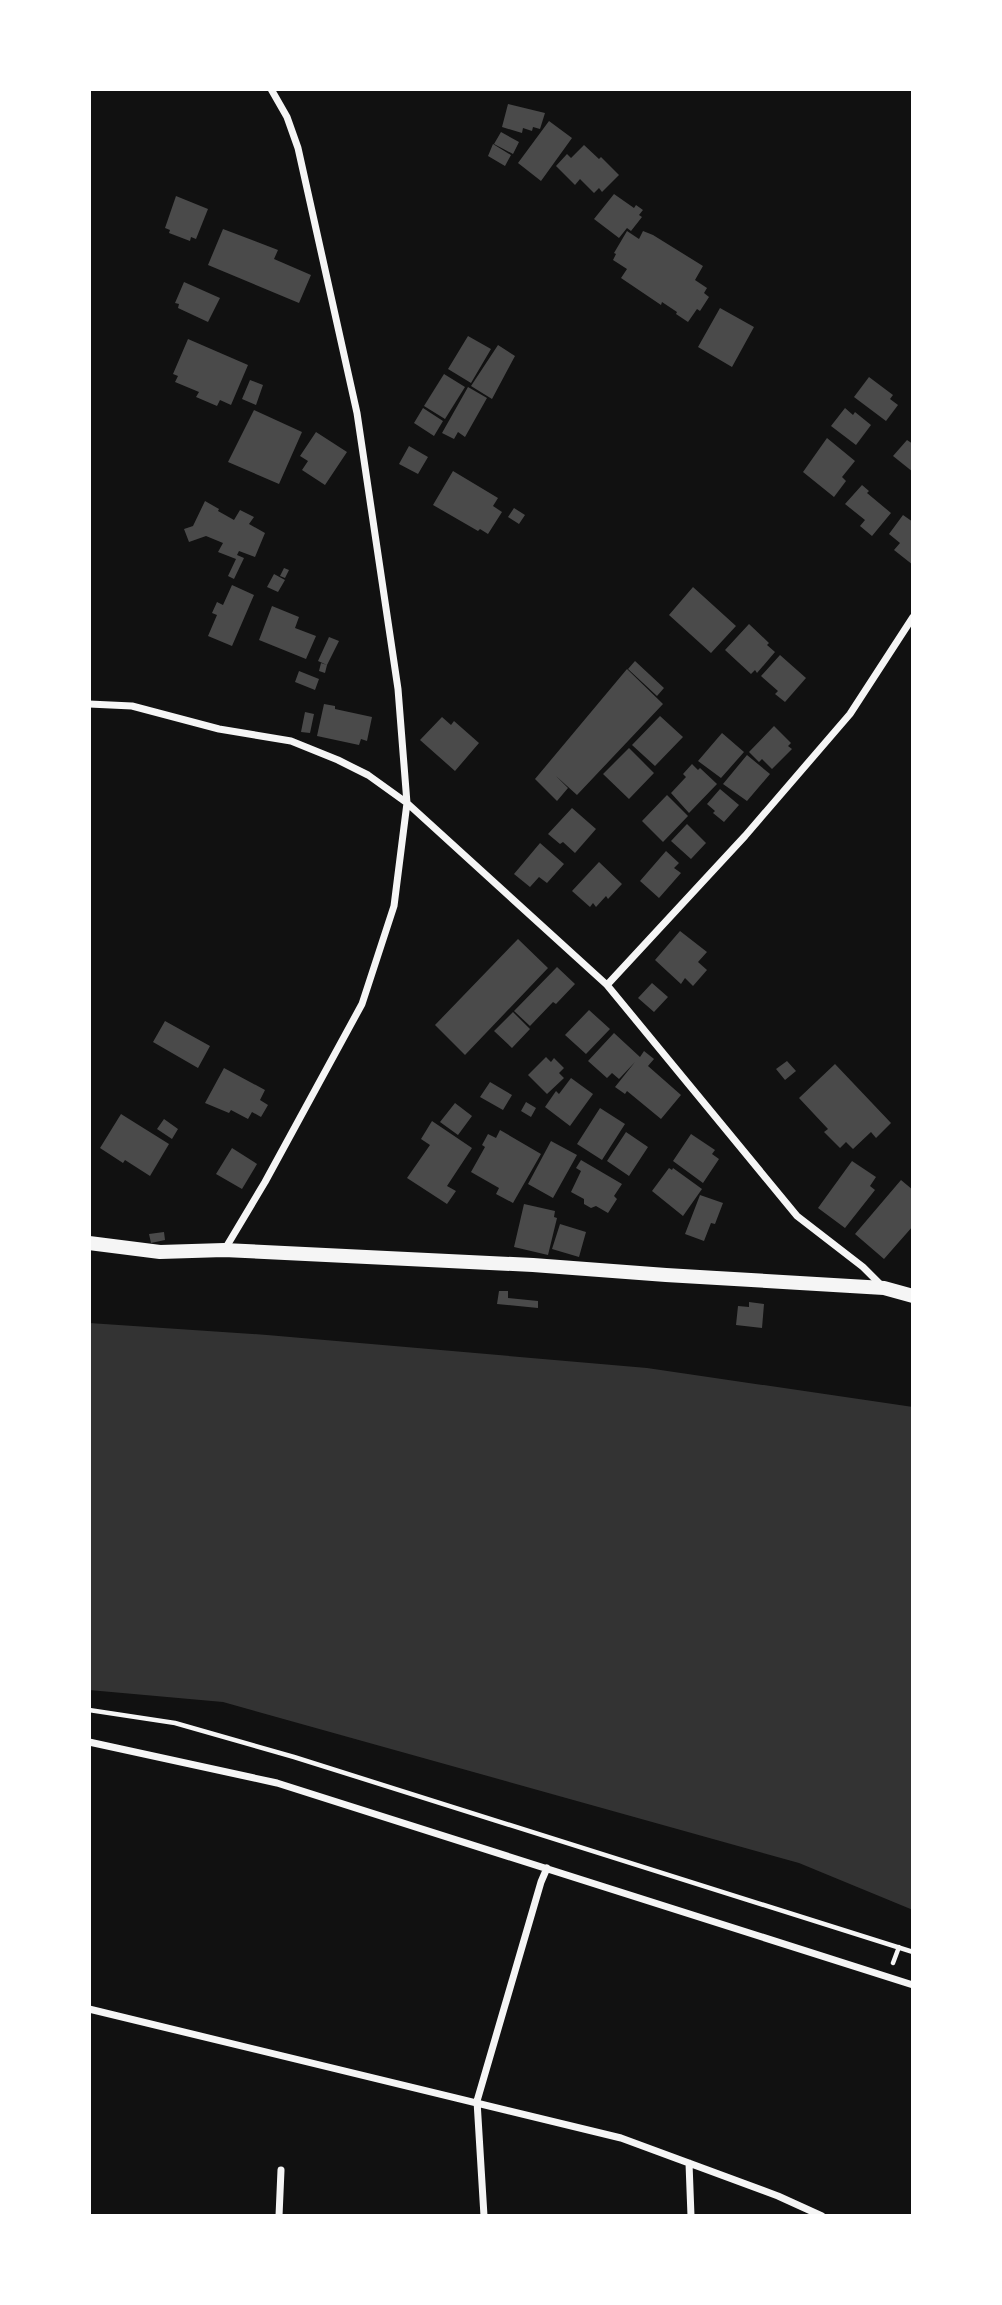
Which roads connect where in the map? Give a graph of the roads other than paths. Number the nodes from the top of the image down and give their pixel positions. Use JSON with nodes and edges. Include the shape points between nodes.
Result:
{"nodes":[{"id":1,"x":271,"y":89,"type":"edge"},
{"id":2,"x":913,"y":617,"type":"edge"},
{"id":3,"x":89,"y":704,"type":"edge"},
{"id":4,"x":407,"y":803,"type":"junction"},
{"id":5,"x":607,"y":985,"type":"junction"},
{"id":6,"x":89,"y":1243,"type":"edge"},
{"id":7,"x":224,"y":1250,"type":"junction"},
{"id":8,"x":884,"y":1288,"type":"junction"},
{"id":9,"x":913,"y":1296,"type":"edge"},
{"id":10,"x":89,"y":1742,"type":"edge"},
{"id":11,"x":547,"y":1868,"type":"junction"},
{"id":12,"x":913,"y":1985,"type":"edge"},
{"id":13,"x":89,"y":2009,"type":"edge"},
{"id":14,"x":477,"y":2101,"type":"junction"},
{"id":15,"x":689,"y":2163,"type":"junction"},
{"id":16,"x":281,"y":2170,"type":"dead end"},
{"id":17,"x":279,"y":2216,"type":"edge"},
{"id":18,"x":484,"y":2216,"type":"edge"},
{"id":19,"x":691,"y":2216,"type":"edge"},
{"id":20,"x":822,"y":2216,"type":"edge"}],
"edges":[{"from":1,"to":4,"type":"street","via":[[298,148],[357,413],[398,690]]},
{"from":2,"to":5,"type":"street","via":[[850,714]]},
{"from":3,"to":4,"type":"street","via":[[132,706],[219,729],[291,741],[368,775]]},
{"from":4,"to":5,"type":"street"},
{"from":4,"to":7,"type":"street","via":[[394,906],[362,1004]]},
{"from":5,"to":8,"type":"street","via":[[797,1216]]},
{"from":6,"to":7,"type":"main road","via":[[160,1252]]},
{"from":7,"to":8,"type":"main road"},
{"from":8,"to":9,"type":"main road"},
{"from":10,"to":11,"type":"street","via":[[277,1783]]},
{"from":11,"to":12,"type":"street"},
{"from":11,"to":14,"type":"street"},
{"from":13,"to":14,"type":"street"},
{"from":14,"to":15,"type":"street","via":[[621,2138]]},
{"from":14,"to":18,"type":"street"},
{"from":15,"to":19,"type":"street"},
{"from":15,"to":20,"type":"street"},
{"from":16,"to":17,"type":"street"}]}
